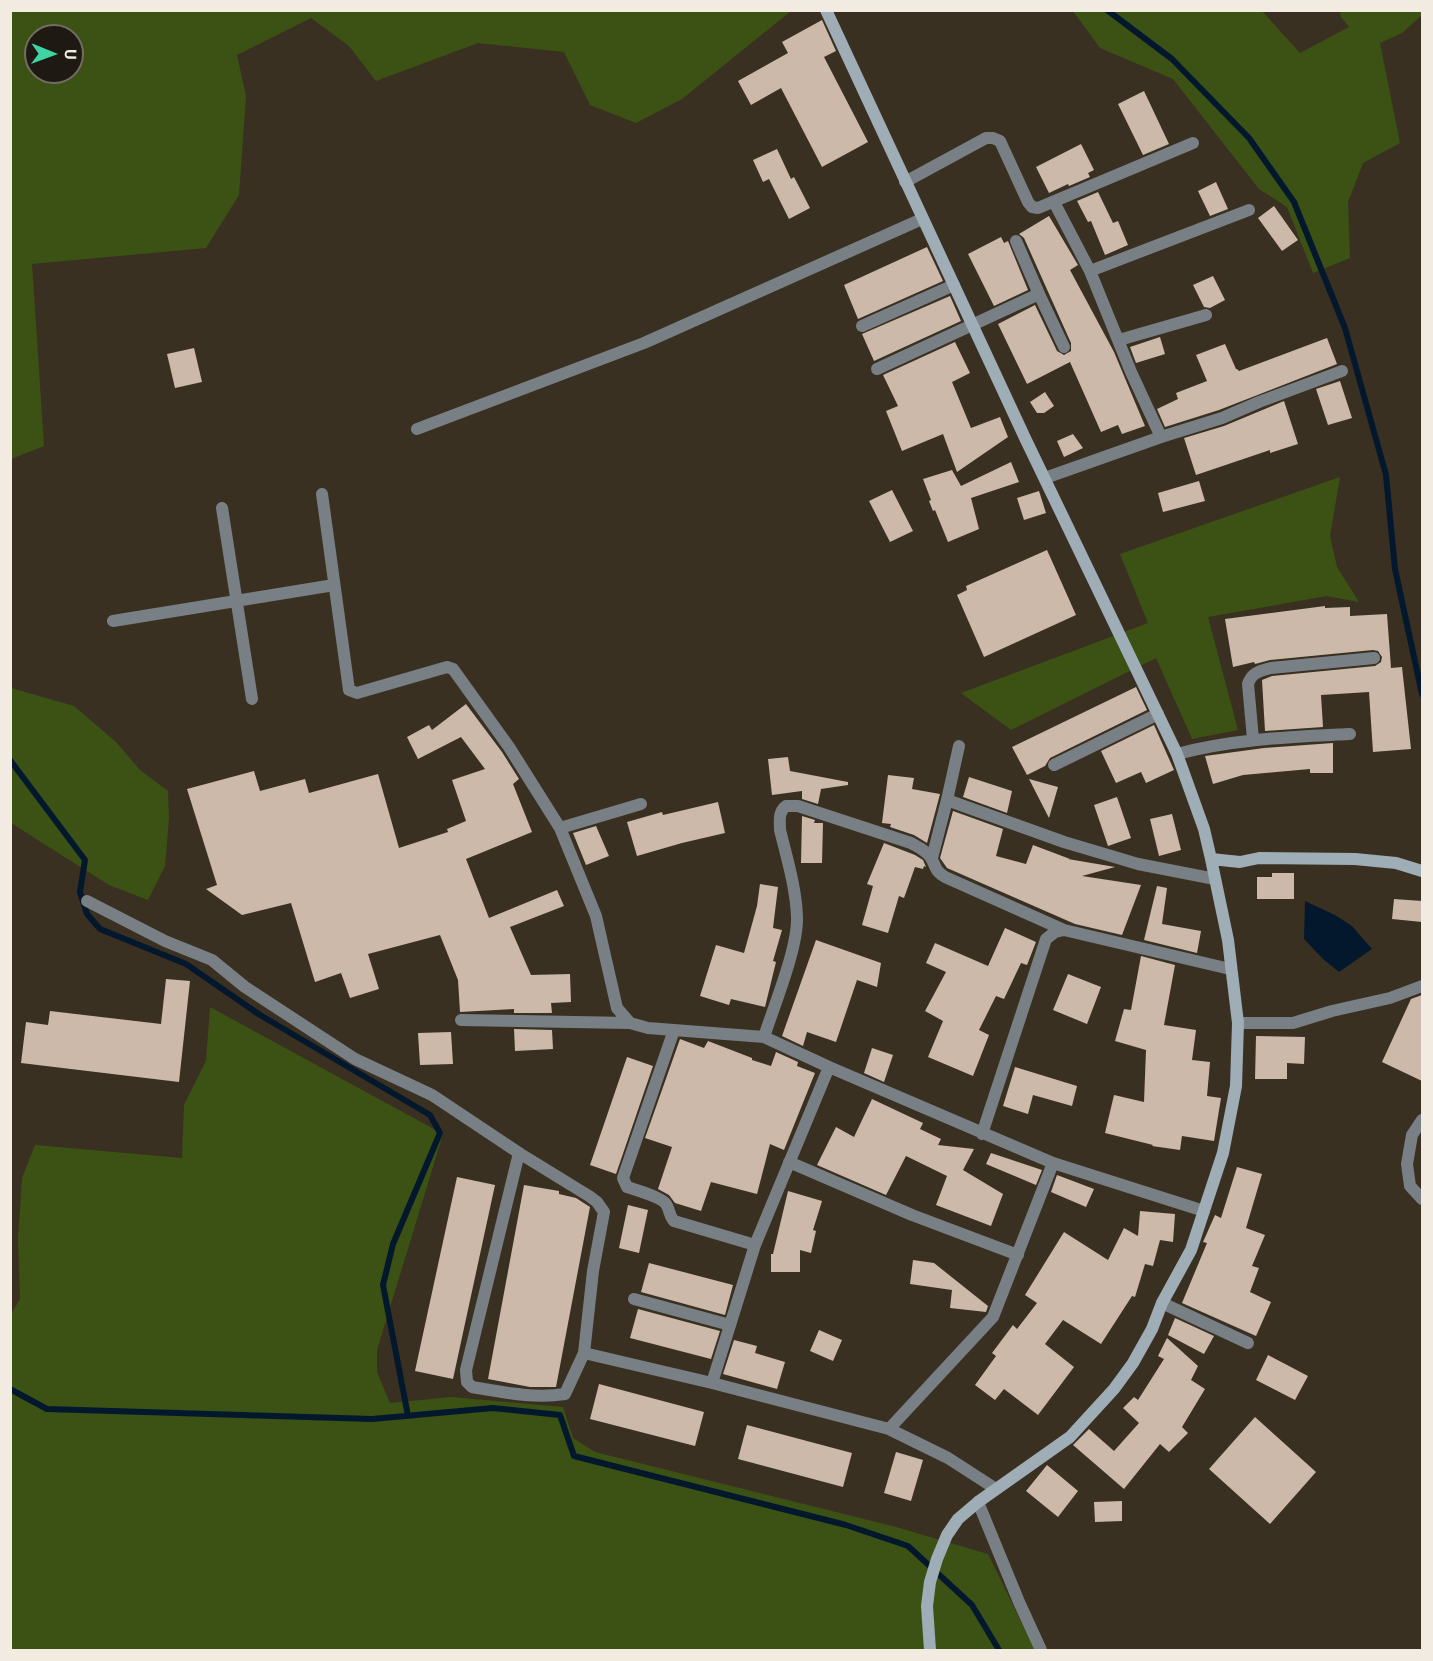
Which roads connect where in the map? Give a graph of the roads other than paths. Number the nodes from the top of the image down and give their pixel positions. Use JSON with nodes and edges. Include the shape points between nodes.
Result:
{"nodes":[{"id":1,"x":826,"y":10,"type":"edge"},
{"id":2,"x":1193,"y":143,"type":"dead end"},
{"id":3,"x":905,"y":182,"type":"junction"},
{"id":4,"x":1054,"y":202,"type":"junction"},
{"id":5,"x":1249,"y":210,"type":"dead end"},
{"id":6,"x":922,"y":219,"type":"junction"},
{"id":7,"x":1016,"y":241,"type":"dead end"},
{"id":8,"x":1089,"y":271,"type":"junction"},
{"id":9,"x":954,"y":285,"type":"junction"},
{"id":10,"x":1039,"y":294,"type":"junction"},
{"id":11,"x":1206,"y":315,"type":"dead end"},
{"id":12,"x":973,"y":324,"type":"junction"},
{"id":13,"x":862,"y":326,"type":"dead end"},
{"id":14,"x":1119,"y":340,"type":"junction"},
{"id":15,"x":1064,"y":346,"type":"dead end"},
{"id":16,"x":877,"y":369,"type":"dead end"},
{"id":17,"x":1342,"y":372,"type":"dead end"},
{"id":18,"x":417,"y":429,"type":"dead end"},
{"id":19,"x":1161,"y":437,"type":"junction"},
{"id":20,"x":1045,"y":478,"type":"junction"},
{"id":21,"x":322,"y":494,"type":"dead end"},
{"id":22,"x":222,"y":508,"type":"dead end"},
{"id":23,"x":334,"y":585,"type":"junction"},
{"id":24,"x":236,"y":602,"type":"junction"},
{"id":25,"x":113,"y":621,"type":"dead end"},
{"id":26,"x":1374,"y":658,"type":"dead end"},
{"id":27,"x":252,"y":699,"type":"dead end"},
{"id":28,"x":1158,"y":714,"type":"junction"},
{"id":29,"x":1350,"y":734,"type":"dead end"},
{"id":30,"x":1253,"y":739,"type":"junction"},
{"id":31,"x":959,"y":746,"type":"dead end"},
{"id":32,"x":1177,"y":754,"type":"junction"},
{"id":33,"x":1054,"y":765,"type":"dead end"},
{"id":34,"x":947,"y":801,"type":"junction"},
{"id":35,"x":641,"y":804,"type":"dead end"},
{"id":36,"x":560,"y":828,"type":"junction"},
{"id":37,"x":932,"y":858,"type":"junction"},
{"id":38,"x":1211,"y":859,"type":"junction"},
{"id":39,"x":1422,"y":871,"type":"edge"},
{"id":40,"x":1215,"y":879,"type":"junction"},
{"id":41,"x":87,"y":901,"type":"dead end"},
{"id":42,"x":1064,"y":930,"type":"junction"},
{"id":43,"x":1230,"y":969,"type":"junction"},
{"id":44,"x":1422,"y":986,"type":"edge"},
{"id":45,"x":461,"y":1020,"type":"dead end"},
{"id":46,"x":630,"y":1023,"type":"junction"},
{"id":47,"x":1238,"y":1023,"type":"junction"},
{"id":48,"x":674,"y":1030,"type":"junction"},
{"id":49,"x":765,"y":1037,"type":"junction"},
{"id":50,"x":829,"y":1067,"type":"junction"},
{"id":51,"x":1422,"y":1120,"type":"edge"},
{"id":52,"x":982,"y":1134,"type":"junction"},
{"id":53,"x":519,"y":1153,"type":"junction"},
{"id":54,"x":789,"y":1162,"type":"junction"},
{"id":55,"x":1053,"y":1163,"type":"junction"},
{"id":56,"x":1422,"y":1199,"type":"edge"},
{"id":57,"x":1204,"y":1211,"type":"junction"},
{"id":58,"x":755,"y":1245,"type":"junction"},
{"id":59,"x":1018,"y":1255,"type":"junction"},
{"id":60,"x":634,"y":1299,"type":"dead end"},
{"id":61,"x":1162,"y":1303,"type":"junction"},
{"id":62,"x":730,"y":1325,"type":"junction"},
{"id":63,"x":1248,"y":1344,"type":"dead end"},
{"id":64,"x":584,"y":1353,"type":"junction"},
{"id":65,"x":712,"y":1383,"type":"junction"},
{"id":66,"x":889,"y":1429,"type":"junction"},
{"id":67,"x":996,"y":1489,"type":"junction"},
{"id":68,"x":978,"y":1502,"type":"junction"},
{"id":69,"x":930,"y":1650,"type":"edge"},
{"id":70,"x":1041,"y":1650,"type":"edge"}],
"edges":[{"from":1,"to":3,"type":"street"},
{"from":2,"to":4,"type":"street"},
{"from":3,"to":4,"type":"street","via":[[986,138],[993,138],[1000,141],[1032,207]]},
{"from":3,"to":6,"type":"street"},
{"from":4,"to":8,"type":"street"},
{"from":5,"to":8,"type":"street"},
{"from":6,"to":9,"type":"street"},
{"from":6,"to":18,"type":"street","via":[[644,343]]},
{"from":7,"to":10,"type":"street"},
{"from":8,"to":14,"type":"street"},
{"from":9,"to":12,"type":"street"},
{"from":9,"to":13,"type":"street"},
{"from":10,"to":12,"type":"street"},
{"from":10,"to":15,"type":"street"},
{"from":11,"to":14,"type":"street"},
{"from":12,"to":16,"type":"street"},
{"from":12,"to":20,"type":"street"},
{"from":14,"to":19,"type":"street"},
{"from":17,"to":19,"type":"street"},
{"from":19,"to":20,"type":"street"},
{"from":20,"to":28,"type":"street"},
{"from":21,"to":23,"type":"street"},
{"from":22,"to":24,"type":"street"},
{"from":23,"to":24,"type":"street"},
{"from":23,"to":36,"type":"street","via":[[349,690],[357,693],[453,669]]},
{"from":24,"to":25,"type":"street"},
{"from":24,"to":27,"type":"street"},
{"from":26,"to":30,"type":"street","via":[[1257,671],[1248,684]]},
{"from":28,"to":32,"type":"street"},
{"from":28,"to":33,"type":"street"},
{"from":29,"to":30,"type":"street"},
{"from":30,"to":32,"type":"street"},
{"from":31,"to":34,"type":"street"},
{"from":32,"to":38,"type":"street"},
{"from":34,"to":37,"type":"street"},
{"from":34,"to":40,"type":"street","via":[[1138,864]]},
{"from":35,"to":36,"type":"street"},
{"from":36,"to":46,"type":"street","via":[[596,916],[617,1008]]},
{"from":37,"to":42,"type":"street","via":[[936,872],[945,877]]},
{"from":37,"to":49,"type":"street","via":[[911,843],[798,806],[784,807],[780,830],[797,918]]},
{"from":38,"to":39,"type":"street","via":[[1355,859],[1396,863]]},
{"from":38,"to":40,"type":"street"},
{"from":40,"to":43,"type":"street"},
{"from":41,"to":53,"type":"street","via":[[212,960],[245,987],[355,1059],[432,1095]]},
{"from":42,"to":43,"type":"street"},
{"from":42,"to":52,"type":"street","via":[[1046,939]]},
{"from":43,"to":47,"type":"street"},
{"from":44,"to":47,"type":"street","via":[[1293,1023]]},
{"from":45,"to":46,"type":"street"},
{"from":46,"to":48,"type":"street"},
{"from":47,"to":57,"type":"street","via":[[1236,1086],[1223,1153]]},
{"from":48,"to":49,"type":"street"},
{"from":48,"to":58,"type":"street","via":[[623,1178],[627,1186],[666,1204],[674,1221]]},
{"from":49,"to":50,"type":"street"},
{"from":50,"to":52,"type":"street"},
{"from":50,"to":54,"type":"street"},
{"from":51,"to":56,"type":"street","via":[[1412,1135],[1407,1164],[1410,1186]]},
{"from":52,"to":55,"type":"street"},
{"from":53,"to":64,"type":"street","via":[[589,1196],[604,1212]]},
{"from":53,"to":64,"type":"street","via":[[466,1370],[467,1382],[472,1388],[516,1394],[565,1394]]},
{"from":54,"to":58,"type":"street"},
{"from":54,"to":59,"type":"street"},
{"from":55,"to":57,"type":"street"},
{"from":55,"to":59,"type":"street"},
{"from":57,"to":61,"type":"street","via":[[1191,1250]]},
{"from":58,"to":62,"type":"street"},
{"from":59,"to":66,"type":"street","via":[[993,1317]]},
{"from":60,"to":62,"type":"street"},
{"from":61,"to":63,"type":"street"},
{"from":61,"to":67,"type":"street","via":[[1132,1363],[1094,1413],[1070,1437]]},
{"from":62,"to":65,"type":"street"},
{"from":64,"to":65,"type":"street"},
{"from":65,"to":66,"type":"street"},
{"from":66,"to":67,"type":"street","via":[[948,1458]]},
{"from":67,"to":68,"type":"street"},
{"from":68,"to":69,"type":"street","via":[[958,1519],[937,1559],[927,1606]]},
{"from":68,"to":70,"type":"street"}]}
